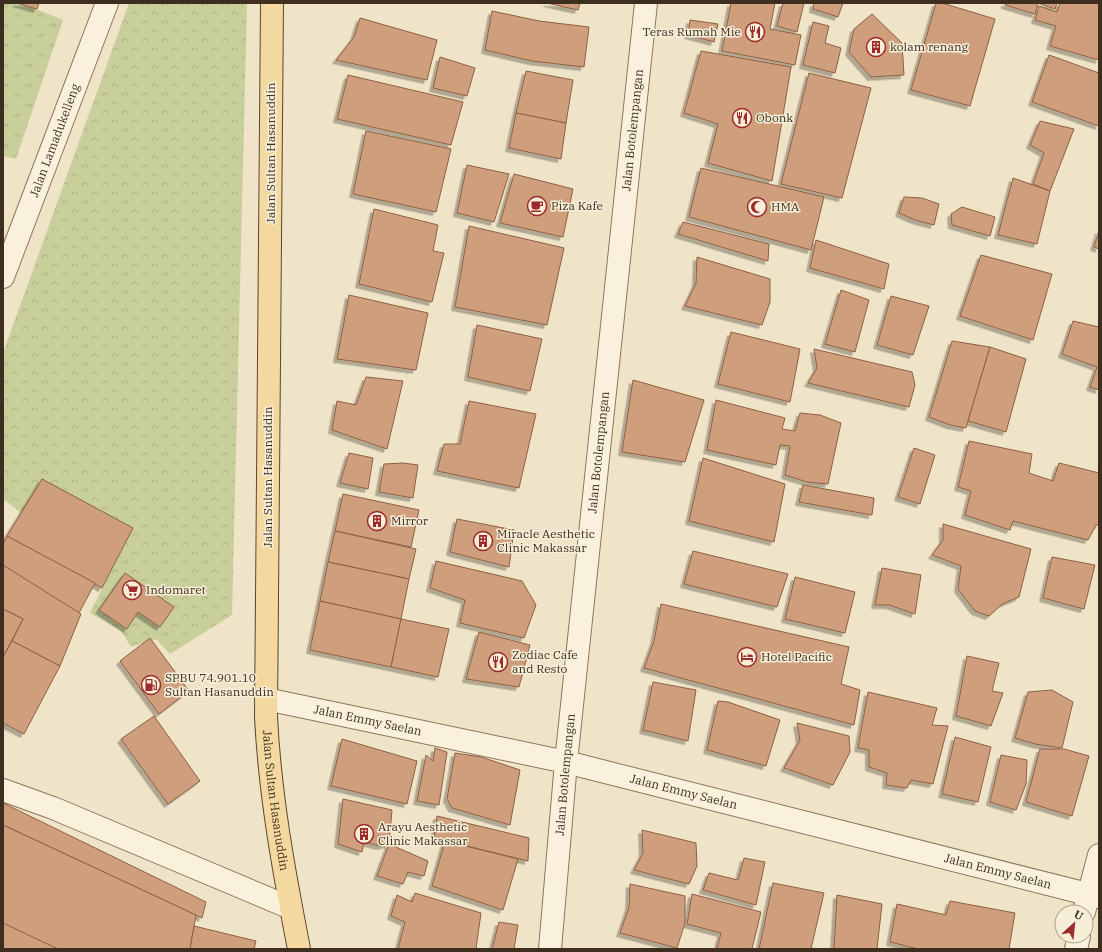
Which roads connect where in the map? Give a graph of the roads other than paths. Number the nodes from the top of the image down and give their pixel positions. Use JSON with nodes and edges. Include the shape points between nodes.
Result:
{"nodes":[{"id":1,"x":107,"y":3,"type":"edge"},
{"id":2,"x":272,"y":3,"type":"edge"},
{"id":3,"x":646,"y":3,"type":"edge"},
{"id":4,"x":3,"y":277,"type":"edge"},
{"id":5,"x":266,"y":699,"type":"junction"},
{"id":6,"x":566,"y":762,"type":"junction"},
{"id":7,"x":3,"y":778,"type":"edge"},
{"id":8,"x":3,"y":790,"type":"edge"},
{"id":9,"x":53,"y":808,"type":"junction"},
{"id":10,"x":1099,"y":855,"type":"edge"},
{"id":11,"x":1091,"y":901,"type":"edge"},
{"id":12,"x":291,"y":908,"type":"junction"},
{"id":13,"x":299,"y":949,"type":"edge"},
{"id":14,"x":550,"y":949,"type":"edge"}],
"edges":[{"from":1,"to":4,"type":"street","name":"Jalan Lamadukelleng"},
{"from":2,"to":5,"type":"main road","name":"Jalan Sultan Hasanuddin"},
{"from":3,"to":6,"type":"street","name":"Jalan Botolempangan"},
{"from":5,"to":6,"type":"street","name":"Jalan Emmy Saelan"},
{"from":5,"to":12,"type":"main road","name":"Jalan Sultan Hasanuddin","via":[[269,766]]},
{"from":6,"to":11,"type":"street","name":"Jalan Emmy Saelan"},
{"from":6,"to":14,"type":"street","name":"Jalan Botolempangan"},
{"from":7,"to":9,"type":"street"},
{"from":8,"to":9,"type":"street"},
{"from":9,"to":12,"type":"street"},
{"from":10,"to":11,"type":"street"},
{"from":12,"to":13,"type":"main road","name":"Jalan Sultan Hasanuddin"}]}
